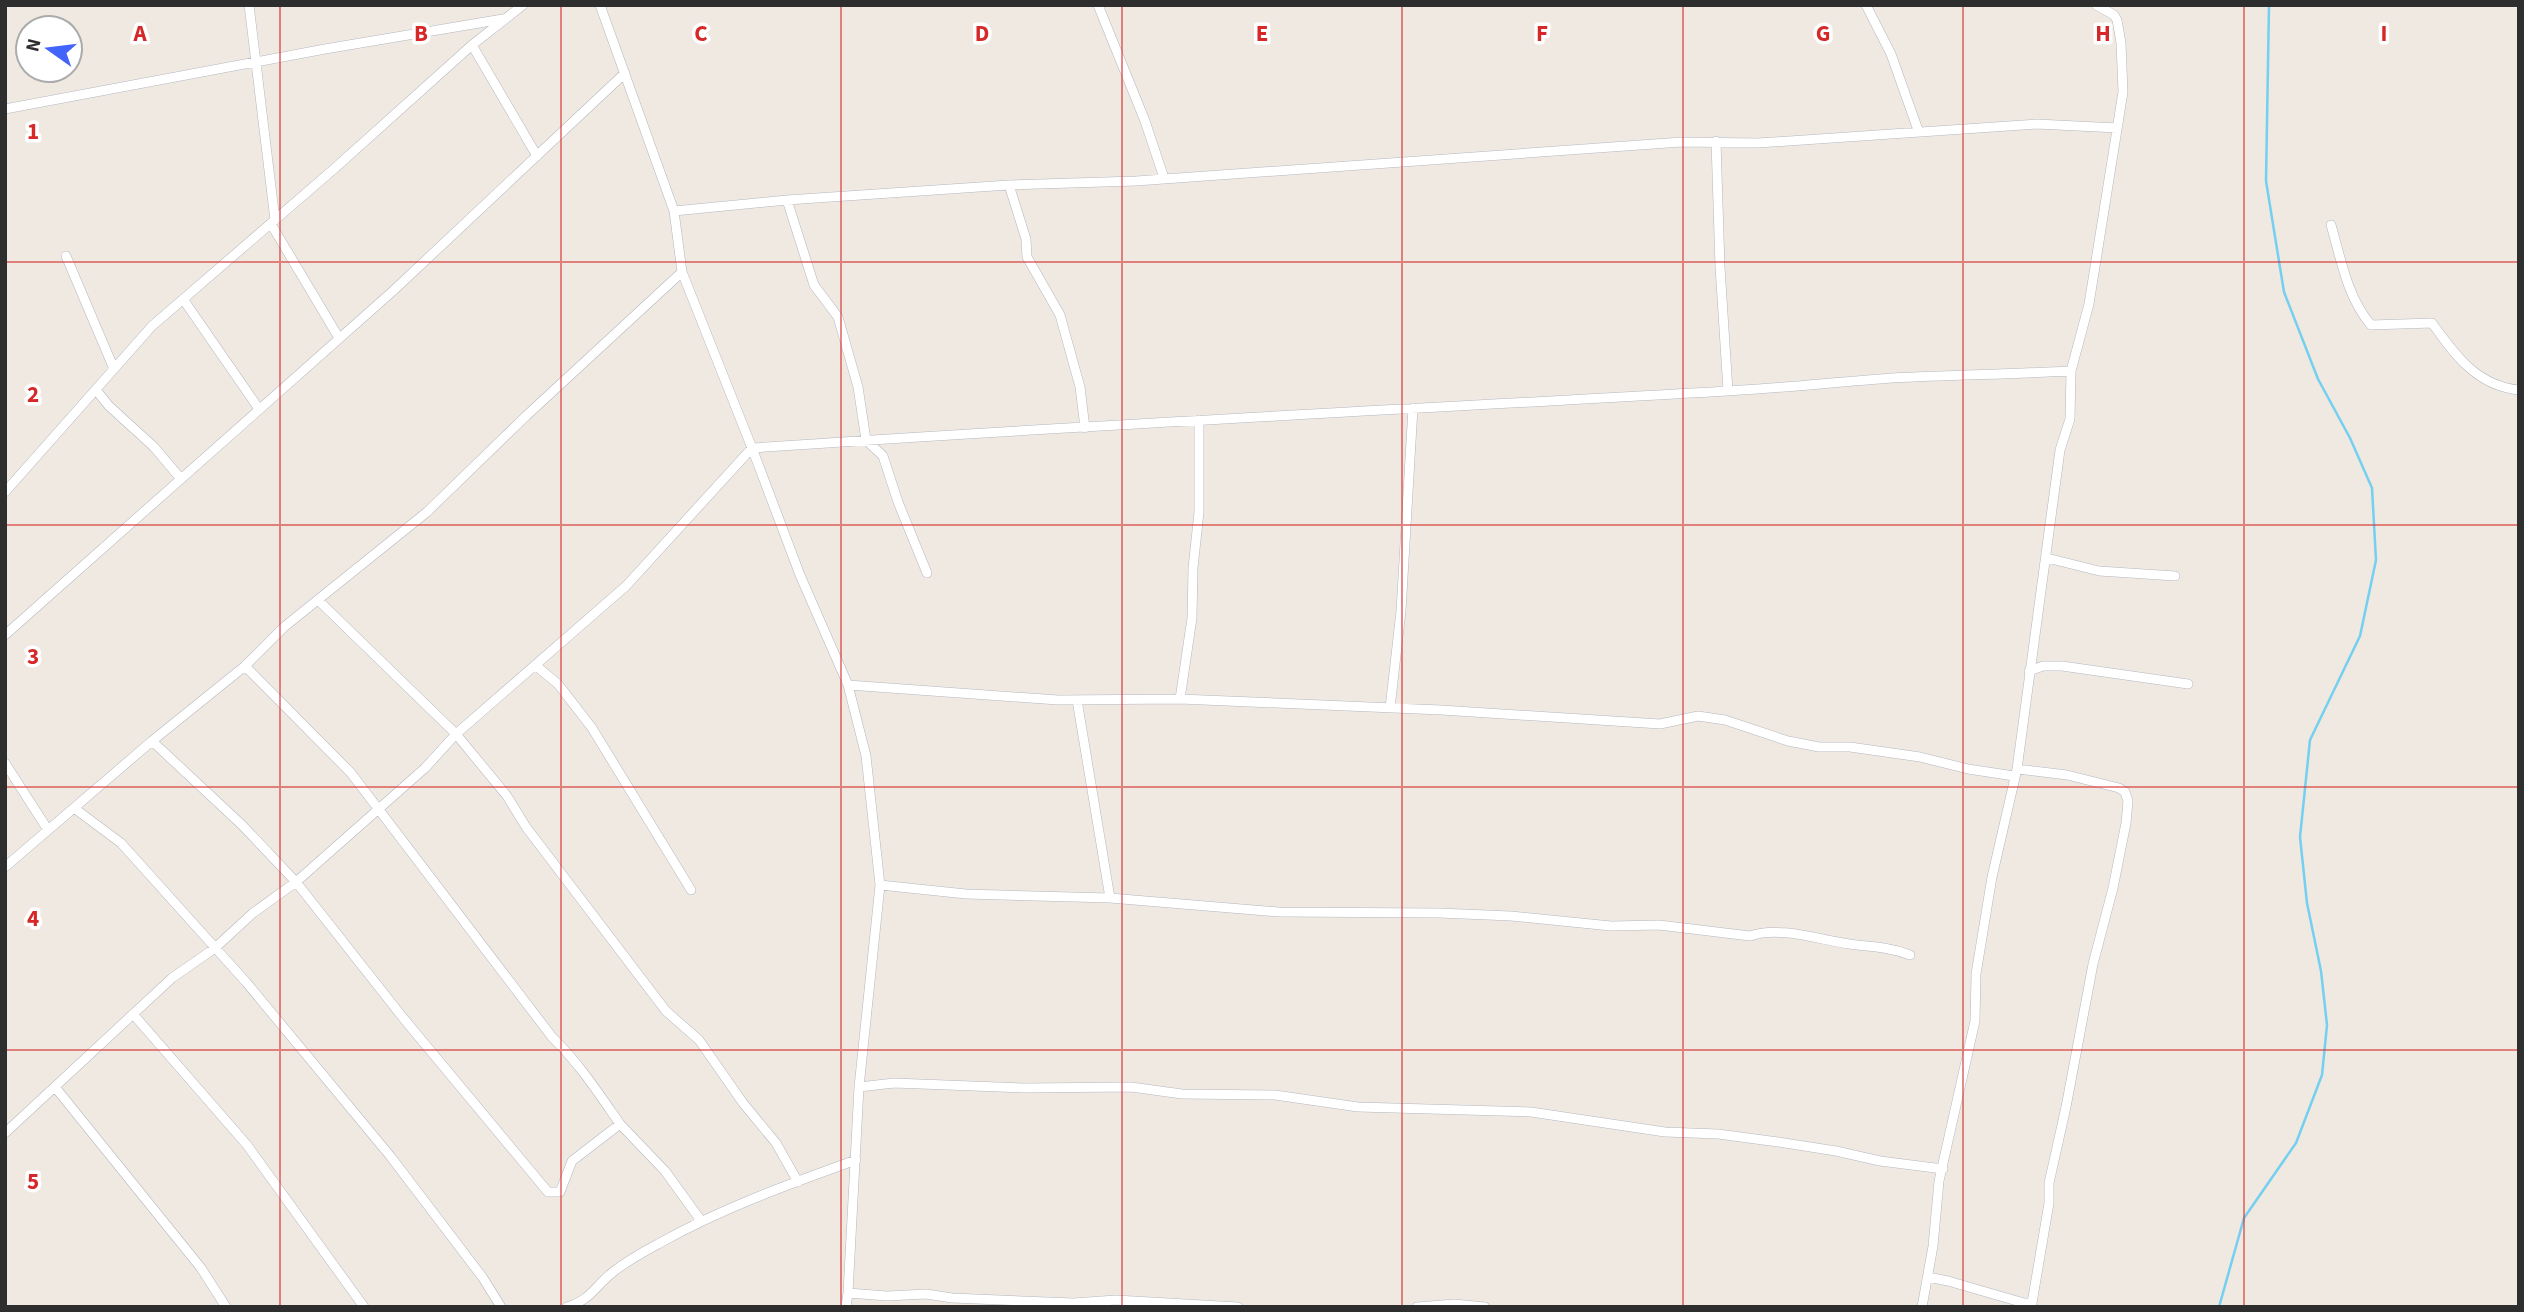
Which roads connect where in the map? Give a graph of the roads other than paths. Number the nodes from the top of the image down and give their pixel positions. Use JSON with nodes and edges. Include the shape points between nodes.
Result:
{"nodes":[{"id":1,"x":248,"y":5,"type":"edge"},
{"id":2,"x":523,"y":5,"type":"edge"},
{"id":3,"x":600,"y":5,"type":"edge"},
{"id":4,"x":1098,"y":5,"type":"edge"},
{"id":5,"x":1866,"y":5,"type":"edge"},
{"id":6,"x":2096,"y":5,"type":"edge"},
{"id":7,"x":504,"y":19,"type":"junction"},
{"id":8,"x":472,"y":45,"type":"junction"},
{"id":9,"x":257,"y":62,"type":"junction"},
{"id":10,"x":625,"y":73,"type":"junction"},
{"id":11,"x":5,"y":109,"type":"edge"},
{"id":12,"x":2117,"y":128,"type":"junction"},
{"id":13,"x":1918,"y":131,"type":"junction"},
{"id":14,"x":1716,"y":141,"type":"junction"},
{"id":15,"x":537,"y":156,"type":"junction"},
{"id":16,"x":1164,"y":178,"type":"junction"},
{"id":17,"x":1009,"y":185,"type":"junction"},
{"id":18,"x":787,"y":200,"type":"junction"},
{"id":19,"x":674,"y":211,"type":"junction"},
{"id":20,"x":273,"y":222,"type":"junction"},
{"id":21,"x":2331,"y":225,"type":"dead end"},
{"id":22,"x":66,"y":256,"type":"dead end"},
{"id":23,"x":682,"y":272,"type":"junction"},
{"id":24,"x":183,"y":299,"type":"junction"},
{"id":25,"x":340,"y":338,"type":"junction"},
{"id":26,"x":114,"y":369,"type":"junction"},
{"id":27,"x":2071,"y":371,"type":"junction"},
{"id":28,"x":96,"y":390,"type":"junction"},
{"id":29,"x":2519,"y":390,"type":"edge"},
{"id":30,"x":1728,"y":391,"type":"junction"},
{"id":31,"x":1413,"y":408,"type":"junction"},
{"id":32,"x":260,"y":409,"type":"junction"},
{"id":33,"x":1199,"y":420,"type":"junction"},
{"id":34,"x":1085,"y":428,"type":"junction"},
{"id":35,"x":866,"y":440,"type":"junction"},
{"id":36,"x":752,"y":448,"type":"junction"},
{"id":37,"x":181,"y":479,"type":"junction"},
{"id":38,"x":5,"y":492,"type":"edge"},
{"id":39,"x":2047,"y":558,"type":"junction"},
{"id":40,"x":927,"y":573,"type":"dead end"},
{"id":41,"x":2175,"y":576,"type":"dead end"},
{"id":42,"x":318,"y":600,"type":"junction"},
{"id":43,"x":5,"y":635,"type":"edge"},
{"id":44,"x":535,"y":665,"type":"junction"},
{"id":45,"x":245,"y":666,"type":"junction"},
{"id":46,"x":2029,"y":671,"type":"junction"},
{"id":47,"x":2188,"y":684,"type":"dead end"},
{"id":48,"x":848,"y":685,"type":"junction"},
{"id":49,"x":1180,"y":699,"type":"junction"},
{"id":50,"x":1077,"y":700,"type":"junction"},
{"id":51,"x":1390,"y":708,"type":"junction"},
{"id":52,"x":456,"y":734,"type":"junction"},
{"id":53,"x":152,"y":741,"type":"junction"},
{"id":54,"x":5,"y":763,"type":"edge"},
{"id":55,"x":2016,"y":773,"type":"junction"},
{"id":56,"x":74,"y":808,"type":"junction"},
{"id":57,"x":379,"y":810,"type":"junction"},
{"id":58,"x":48,"y":830,"type":"junction"},
{"id":59,"x":5,"y":867,"type":"edge"},
{"id":60,"x":296,"y":882,"type":"junction"},
{"id":61,"x":880,"y":885,"type":"junction"},
{"id":62,"x":691,"y":890,"type":"dead end"},
{"id":63,"x":1110,"y":898,"type":"junction"},
{"id":64,"x":215,"y":948,"type":"junction"},
{"id":65,"x":1910,"y":956,"type":"dead end"},
{"id":66,"x":133,"y":1014,"type":"junction"},
{"id":67,"x":55,"y":1087,"type":"junction"},
{"id":68,"x":859,"y":1087,"type":"junction"},
{"id":69,"x":620,"y":1124,"type":"junction"},
{"id":70,"x":5,"y":1133,"type":"edge"},
{"id":71,"x":856,"y":1160,"type":"junction"},
{"id":72,"x":1943,"y":1169,"type":"junction"},
{"id":73,"x":798,"y":1182,"type":"junction"},
{"id":74,"x":697,"y":1224,"type":"junction"},
{"id":75,"x":1928,"y":1277,"type":"junction"},
{"id":76,"x":849,"y":1293,"type":"junction"},
{"id":77,"x":2031,"y":1305,"type":"edge"},
{"id":78,"x":226,"y":1307,"type":"edge"},
{"id":79,"x":363,"y":1307,"type":"edge"},
{"id":80,"x":501,"y":1307,"type":"edge"},
{"id":81,"x":567,"y":1307,"type":"edge"},
{"id":82,"x":846,"y":1307,"type":"edge"},
{"id":83,"x":1238,"y":1307,"type":"edge"},
{"id":84,"x":1417,"y":1307,"type":"edge"},
{"id":85,"x":1485,"y":1307,"type":"edge"},
{"id":86,"x":1922,"y":1307,"type":"edge"}],
"edges":[{"from":1,"to":9,"type":"street"},
{"from":2,"to":7,"type":"street"},
{"from":3,"to":10,"type":"street"},
{"from":4,"to":16,"type":"street"},
{"from":5,"to":13,"type":"street","via":[[1891,54]]},
{"from":6,"to":12,"type":"street","via":[[2114,15],[2120,34],[2123,92]]},
{"from":7,"to":8,"type":"street"},
{"from":7,"to":9,"type":"street"},
{"from":8,"to":15,"type":"street"},
{"from":8,"to":20,"type":"street"},
{"from":9,"to":11,"type":"street"},
{"from":9,"to":20,"type":"street"},
{"from":10,"to":15,"type":"street"},
{"from":10,"to":19,"type":"street"},
{"from":12,"to":13,"type":"street","via":[[2037,124]]},
{"from":12,"to":27,"type":"street","via":[[2089,304]]},
{"from":13,"to":14,"type":"street","via":[[1758,143]]},
{"from":14,"to":16,"type":"street"},
{"from":14,"to":30,"type":"street"},
{"from":15,"to":25,"type":"street"},
{"from":16,"to":17,"type":"street"},
{"from":17,"to":18,"type":"street"},
{"from":17,"to":34,"type":"street","via":[[1027,257],[1060,315],[1080,387]]},
{"from":18,"to":19,"type":"street"},
{"from":18,"to":35,"type":"street","via":[[814,285],[838,317],[858,387]]},
{"from":19,"to":23,"type":"street"},
{"from":20,"to":24,"type":"street"},
{"from":20,"to":25,"type":"street"},
{"from":21,"to":29,"type":"street","via":[[2350,292],[2371,325],[2432,323],[2480,378]]},
{"from":22,"to":26,"type":"street"},
{"from":23,"to":36,"type":"street"},
{"from":23,"to":42,"type":"street","via":[[427,512]]},
{"from":24,"to":26,"type":"street"},
{"from":24,"to":32,"type":"street"},
{"from":25,"to":32,"type":"street"},
{"from":26,"to":28,"type":"street"},
{"from":27,"to":30,"type":"street"},
{"from":27,"to":39,"type":"street","via":[[2070,419],[2060,450]]},
{"from":28,"to":37,"type":"street"},
{"from":28,"to":38,"type":"street"},
{"from":30,"to":31,"type":"street"},
{"from":31,"to":33,"type":"street"},
{"from":31,"to":51,"type":"street","via":[[1401,611]]},
{"from":32,"to":37,"type":"street"},
{"from":33,"to":34,"type":"street"},
{"from":33,"to":49,"type":"street","via":[[1192,618]]},
{"from":34,"to":35,"type":"street"},
{"from":35,"to":36,"type":"street"},
{"from":35,"to":40,"type":"street","via":[[883,456]]},
{"from":36,"to":44,"type":"street","via":[[626,586]]},
{"from":36,"to":48,"type":"street"},
{"from":37,"to":43,"type":"street"},
{"from":39,"to":41,"type":"street","via":[[2099,572]]},
{"from":39,"to":46,"type":"street"},
{"from":42,"to":45,"type":"street","via":[[284,626]]},
{"from":42,"to":52,"type":"street"},
{"from":44,"to":52,"type":"street"},
{"from":44,"to":62,"type":"street","via":[[558,684],[592,728]]},
{"from":45,"to":53,"type":"street"},
{"from":45,"to":57,"type":"street","via":[[351,773]]},
{"from":46,"to":47,"type":"street","via":[[2062,666]]},
{"from":46,"to":55,"type":"street"},
{"from":48,"to":50,"type":"street"},
{"from":48,"to":61,"type":"street","via":[[866,756]]},
{"from":49,"to":50,"type":"street"},
{"from":49,"to":51,"type":"street"},
{"from":50,"to":63,"type":"street"},
{"from":51,"to":55,"type":"street","via":[[1660,724],[1698,716],[1819,747],[1850,747]]},
{"from":52,"to":57,"type":"street"},
{"from":52,"to":73,"type":"street","via":[[666,1011],[699,1040],[776,1143]]},
{"from":53,"to":56,"type":"street"},
{"from":53,"to":60,"type":"street"},
{"from":54,"to":58,"type":"street"},
{"from":55,"to":72,"type":"street","via":[[1992,877],[1976,974],[1975,1021]]},
{"from":55,"to":77,"type":"street","via":[[2067,775],[2119,788],[2128,801],[2049,1183]]},
{"from":56,"to":58,"type":"street"},
{"from":56,"to":64,"type":"street","via":[[121,843]]},
{"from":57,"to":60,"type":"street"},
{"from":57,"to":69,"type":"street"},
{"from":58,"to":59,"type":"street"},
{"from":60,"to":64,"type":"street"},
{"from":60,"to":69,"type":"street","via":[[548,1192],[560,1192],[572,1161]]},
{"from":61,"to":63,"type":"street","via":[[966,894]]},
{"from":61,"to":68,"type":"street"},
{"from":63,"to":65,"type":"street","via":[[1279,912],[1439,913],[1611,926],[1660,925],[1750,936],[1764,932],[1880,946]]},
{"from":64,"to":66,"type":"street","via":[[172,978]]},
{"from":64,"to":80,"type":"street","via":[[391,1157]]},
{"from":66,"to":67,"type":"street"},
{"from":66,"to":79,"type":"street","via":[[247,1145]]},
{"from":67,"to":70,"type":"street"},
{"from":67,"to":78,"type":"street","via":[[201,1268]]},
{"from":68,"to":71,"type":"street"},
{"from":68,"to":72,"type":"street","via":[[894,1083],[1130,1087],[1182,1094],[1275,1095],[1358,1107],[1531,1112],[1665,1132],[1778,1142]]},
{"from":69,"to":74,"type":"street","via":[[664,1171],[699,1217]]},
{"from":71,"to":73,"type":"street"},
{"from":71,"to":76,"type":"street"},
{"from":72,"to":75,"type":"street"},
{"from":73,"to":74,"type":"street"},
{"from":74,"to":81,"type":"street","via":[[622,1265],[589,1298]]},
{"from":75,"to":77,"type":"street"},
{"from":75,"to":86,"type":"street"},
{"from":76,"to":82,"type":"street"},
{"from":76,"to":83,"type":"street"},
{"from":84,"to":85,"type":"street"}]}
